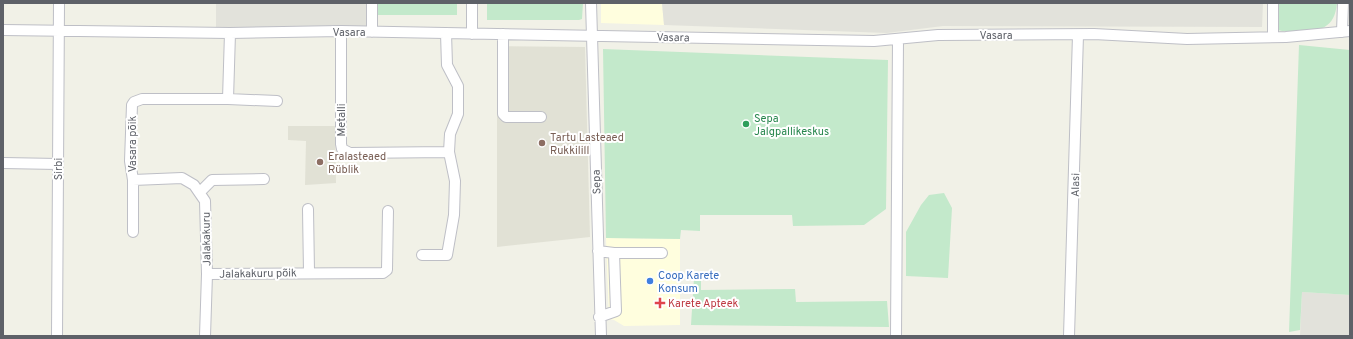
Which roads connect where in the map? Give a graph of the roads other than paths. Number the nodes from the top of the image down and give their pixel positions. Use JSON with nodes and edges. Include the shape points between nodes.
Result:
{"nodes":[{"id":1,"x":59,"y":3,"type":"edge"},
{"id":2,"x":372,"y":3,"type":"edge"},
{"id":3,"x":472,"y":3,"type":"edge"},
{"id":4,"x":592,"y":3,"type":"edge"},
{"id":5,"x":1273,"y":3,"type":"edge"},
{"id":6,"x":1343,"y":3,"type":"edge"},
{"id":7,"x":3,"y":30,"type":"edge"},
{"id":8,"x":59,"y":31,"type":"junction"},
{"id":9,"x":341,"y":31,"type":"junction"},
{"id":10,"x":372,"y":32,"type":"junction"},
{"id":11,"x":1346,"y":32,"type":"edge"},
{"id":12,"x":230,"y":33,"type":"junction"},
{"id":13,"x":446,"y":33,"type":"junction"},
{"id":14,"x":472,"y":34,"type":"junction"},
{"id":15,"x":503,"y":34,"type":"junction"},
{"id":16,"x":1078,"y":35,"type":"junction"},
{"id":17,"x":592,"y":36,"type":"junction"},
{"id":18,"x":1272,"y":38,"type":"junction"},
{"id":19,"x":898,"y":40,"type":"junction"},
{"id":20,"x":228,"y":99,"type":"junction"},
{"id":21,"x":277,"y":101,"type":"dead end"},
{"id":22,"x":541,"y":117,"type":"dead end"},
{"id":23,"x":449,"y":152,"type":"junction"},
{"id":24,"x":3,"y":164,"type":"edge"},
{"id":25,"x":58,"y":164,"type":"junction"},
{"id":26,"x":264,"y":179,"type":"dead end"},
{"id":27,"x":133,"y":180,"type":"junction"},
{"id":28,"x":200,"y":192,"type":"junction"},
{"id":29,"x":308,"y":209,"type":"dead end"},
{"id":30,"x":388,"y":211,"type":"dead end"},
{"id":31,"x":133,"y":232,"type":"dead end"},
{"id":32,"x":598,"y":251,"type":"junction"},
{"id":33,"x":614,"y":253,"type":"junction"},
{"id":34,"x":662,"y":253,"type":"dead end"},
{"id":35,"x":422,"y":255,"type":"dead end"},
{"id":36,"x":309,"y":272,"type":"junction"},
{"id":37,"x":207,"y":274,"type":"junction"},
{"id":38,"x":599,"y":317,"type":"junction"},
{"id":39,"x":57,"y":336,"type":"edge"},
{"id":40,"x":205,"y":336,"type":"edge"},
{"id":41,"x":601,"y":336,"type":"edge"},
{"id":42,"x":896,"y":336,"type":"edge"},
{"id":43,"x":1069,"y":336,"type":"edge"}],
"edges":[{"from":1,"to":8,"type":"street","name":"Sirbi"},
{"from":2,"to":10,"type":"street"},
{"from":3,"to":14,"type":"street"},
{"from":4,"to":17,"type":"street","name":"Sepa"},
{"from":5,"to":18,"type":"street"},
{"from":6,"to":11,"type":"street"},
{"from":7,"to":8,"type":"street","name":"Vasara"},
{"from":8,"to":12,"type":"street","name":"Vasara"},
{"from":8,"to":25,"type":"street","name":"Sirbi"},
{"from":9,"to":10,"type":"street","name":"Vasara"},
{"from":9,"to":12,"type":"street","name":"Vasara"},
{"from":9,"to":23,"type":"street","name":"Metalli","via":[[342,149],[350,153]]},
{"from":10,"to":13,"type":"street","name":"Vasara"},
{"from":11,"to":18,"type":"street","name":"Vasara"},
{"from":12,"to":20,"type":"street"},
{"from":13,"to":14,"type":"street","name":"Vasara"},
{"from":13,"to":23,"type":"street","via":[[447,65],[458,86],[458,114],[450,134]]},
{"from":14,"to":15,"type":"street","name":"Vasara"},
{"from":15,"to":17,"type":"street","name":"Vasara"},
{"from":15,"to":22,"type":"street","via":[[502,114],[506,117]]},
{"from":16,"to":18,"type":"street","name":"Vasara","via":[[1187,39]]},
{"from":16,"to":19,"type":"street","name":"Vasara","via":[[938,35]]},
{"from":16,"to":43,"type":"street","name":"Alasi"},
{"from":17,"to":19,"type":"street","name":"Vasara"},
{"from":17,"to":32,"type":"street","name":"Sepa"},
{"from":19,"to":42,"type":"street"},
{"from":20,"to":21,"type":"street","name":"Vasara põik"},
{"from":20,"to":27,"type":"street","name":"Vasara põik","via":[[142,99],[134,102],[130,161]]},
{"from":23,"to":35,"type":"street","via":[[455,181],[454,215],[447,255]]},
{"from":24,"to":25,"type":"street"},
{"from":25,"to":39,"type":"street","name":"Sirbi"},
{"from":26,"to":28,"type":"street","via":[[212,180]]},
{"from":27,"to":28,"type":"street","via":[[182,178]]},
{"from":27,"to":31,"type":"street","name":"Vasara põik"},
{"from":28,"to":37,"type":"street","name":"Jalakakuru","via":[[205,201]]},
{"from":29,"to":36,"type":"street","name":"Jalakakuru põik"},
{"from":30,"to":36,"type":"street","name":"Jalakakuru põik","via":[[387,270],[383,273]]},
{"from":32,"to":33,"type":"street"},
{"from":32,"to":38,"type":"street","name":"Sepa"},
{"from":33,"to":34,"type":"street"},
{"from":33,"to":38,"type":"street","via":[[616,311]]},
{"from":36,"to":37,"type":"street","name":"Jalakakuru põik"},
{"from":37,"to":40,"type":"street","name":"Jalakakuru"},
{"from":38,"to":41,"type":"street","name":"Sepa"}]}
